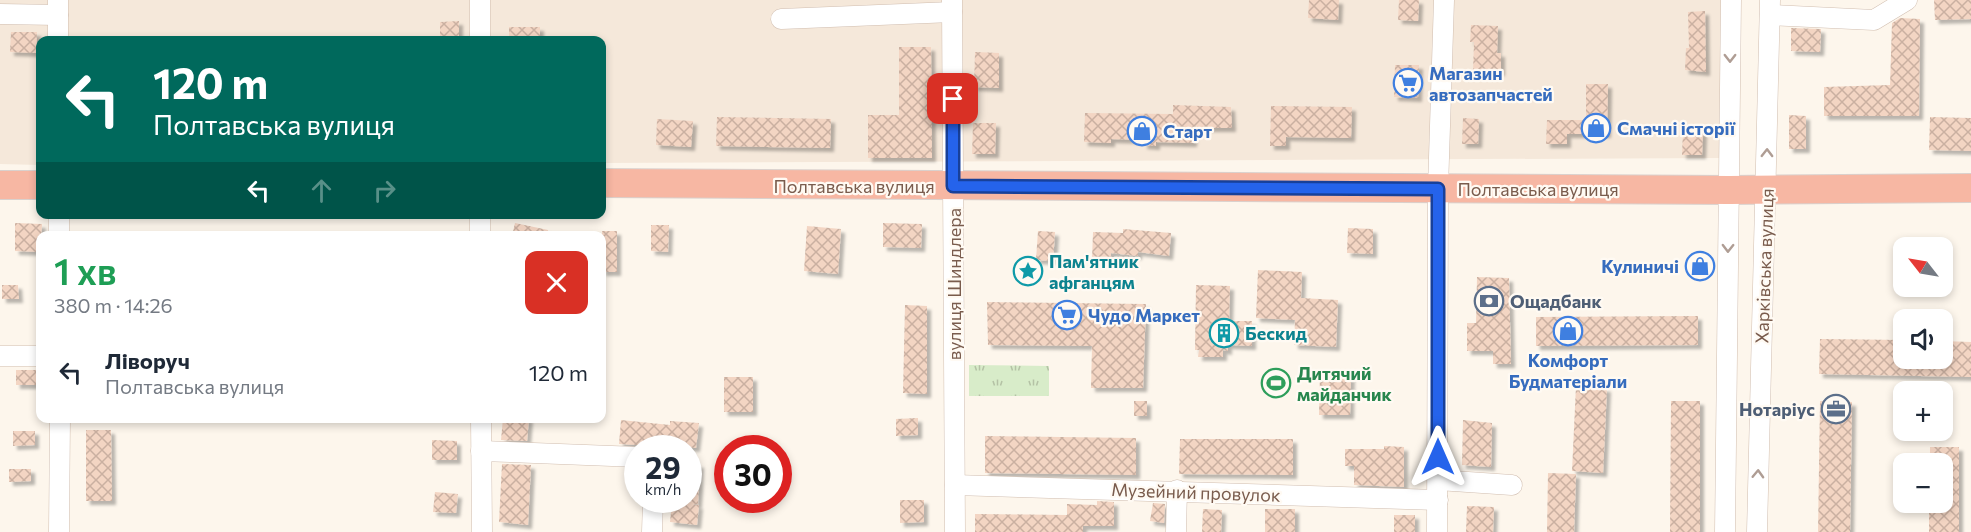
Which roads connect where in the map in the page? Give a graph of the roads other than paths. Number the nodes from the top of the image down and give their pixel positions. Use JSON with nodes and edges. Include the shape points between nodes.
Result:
{"nodes":[{"id":1,"x":480,"y":0,"type":"edge"},
{"id":2,"x":1444,"y":0,"type":"edge"},
{"id":3,"x":1731,"y":0,"type":"edge"},
{"id":4,"x":1907,"y":0,"type":"edge"},
{"id":5,"x":952,"y":6,"type":"edge"},
{"id":6,"x":1770,"y":7,"type":"edge"},
{"id":7,"x":58,"y":8,"type":"edge"},
{"id":8,"x":0,"y":14,"type":"edge"},
{"id":9,"x":781,"y":19,"type":"dead end"},
{"id":10,"x":58,"y":36,"type":"edge"},
{"id":11,"x":480,"y":36,"type":"edge"},
{"id":12,"x":606,"y":183,"type":"edge"},
{"id":13,"x":0,"y":185,"type":"edge"},
{"id":14,"x":36,"y":185,"type":"edge"},
{"id":15,"x":953,"y":186,"type":"junction"},
{"id":16,"x":1971,"y":188,"type":"edge"},
{"id":17,"x":1438,"y":189,"type":"junction"},
{"id":18,"x":1766,"y":189,"type":"junction"},
{"id":19,"x":1729,"y":190,"type":"junction"},
{"id":20,"x":0,"y":356,"type":"edge"},
{"id":21,"x":36,"y":356,"type":"edge"},
{"id":22,"x":60,"y":423,"type":"edge"},
{"id":23,"x":481,"y":423,"type":"edge"},
{"id":24,"x":481,"y":451,"type":"junction"},
{"id":25,"x":624,"y":456,"type":"edge"},
{"id":26,"x":955,"y":485,"type":"junction"},
{"id":27,"x":1512,"y":485,"type":"dead end"},
{"id":28,"x":1177,"y":490,"type":"junction"},
{"id":29,"x":1438,"y":490,"type":"junction"},
{"id":30,"x":653,"y":513,"type":"edge"},
{"id":31,"x":59,"y":532,"type":"edge"},
{"id":32,"x":482,"y":532,"type":"edge"},
{"id":33,"x":652,"y":532,"type":"edge"},
{"id":34,"x":955,"y":532,"type":"edge"},
{"id":35,"x":1176,"y":532,"type":"edge"},
{"id":36,"x":1437,"y":532,"type":"edge"},
{"id":37,"x":1725,"y":532,"type":"edge"},
{"id":38,"x":1757,"y":532,"type":"edge"}],
"edges":[{"from":1,"to":11,"type":"street"},
{"from":2,"to":17,"type":"street"},
{"from":3,"to":19,"type":"street","name":"Харківська вулиця","one_way":true},
{"from":4,"to":6,"type":"street","via":[[1874,20]]},
{"from":5,"to":9,"type":"street"},
{"from":5,"to":15,"type":"street","name":"вулиця Шиндлера"},
{"from":18,"to":6,"type":"street","name":"Харківська вулиця","one_way":true},
{"from":7,"to":8,"type":"street"},
{"from":7,"to":10,"type":"street"},
{"from":12,"to":15,"type":"highway","name":"Полтавська вулиця"},
{"from":13,"to":14,"type":"highway"},
{"from":15,"to":17,"type":"highway","name":"Полтавська вулиця"},
{"from":15,"to":26,"type":"street","name":"вулиця Шиндлера"},
{"from":16,"to":18,"type":"highway","name":"Полтавська вулиця"},
{"from":17,"to":19,"type":"highway","name":"Полтавська вулиця"},
{"from":17,"to":29,"type":"street"},
{"from":18,"to":19,"type":"highway","name":"Полтавська вулиця"},
{"from":38,"to":18,"type":"street","name":"Харківська вулиця","one_way":true},
{"from":19,"to":37,"type":"street","name":"Харківська вулиця","one_way":true},
{"from":20,"to":21,"type":"street"},
{"from":22,"to":31,"type":"street"},
{"from":23,"to":24,"type":"street"},
{"from":24,"to":25,"type":"street"},
{"from":24,"to":32,"type":"street"},
{"from":26,"to":28,"type":"street","name":"Музейний провулок"},
{"from":26,"to":34,"type":"street","name":"вулиця Шиндлера"},
{"from":27,"to":29,"type":"street","name":"Музейний провулок"},
{"from":28,"to":29,"type":"street","name":"Музейний провулок"},
{"from":28,"to":35,"type":"street"},
{"from":29,"to":36,"type":"street"},
{"from":30,"to":33,"type":"street"}]}
